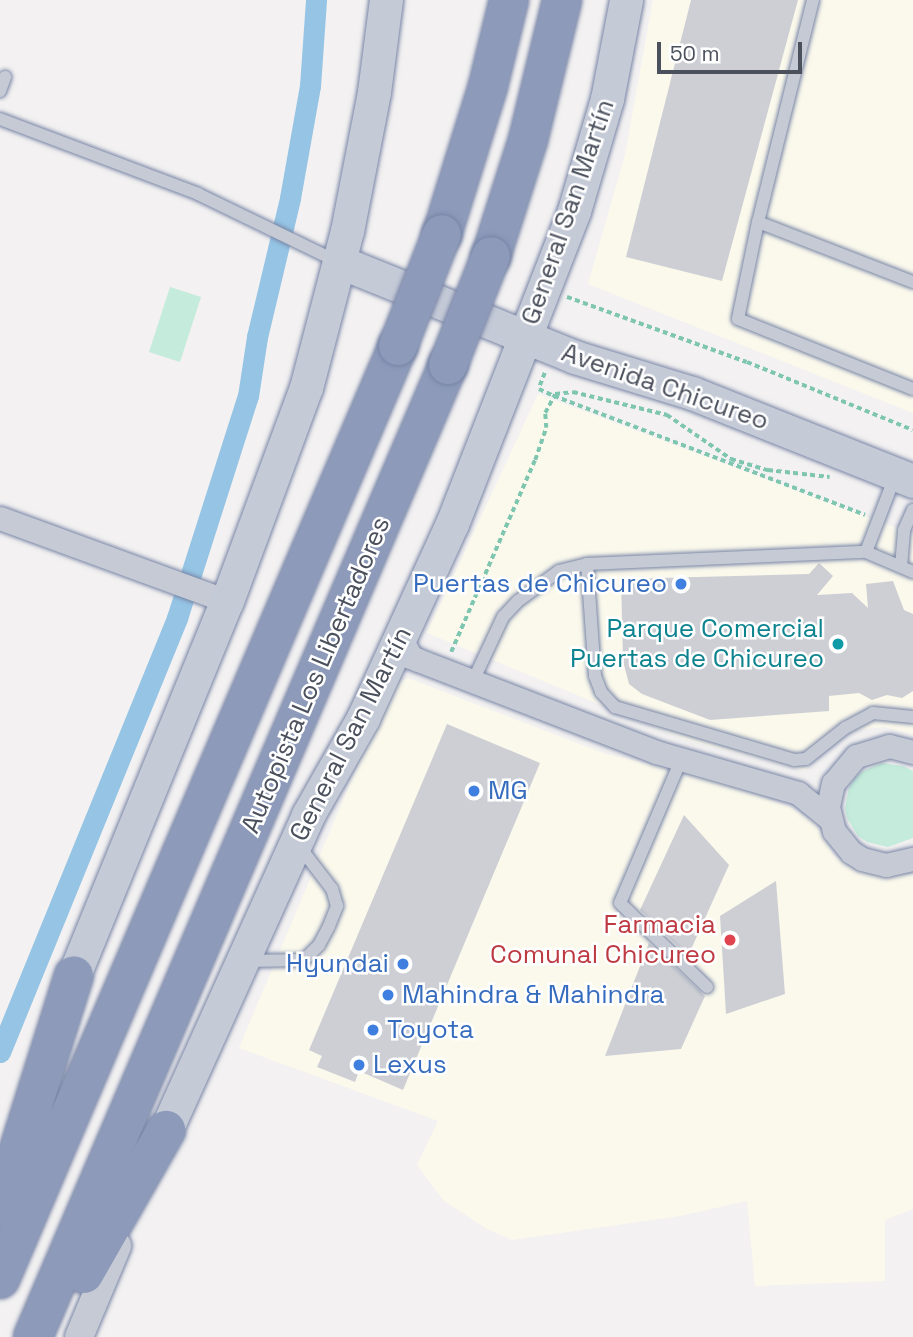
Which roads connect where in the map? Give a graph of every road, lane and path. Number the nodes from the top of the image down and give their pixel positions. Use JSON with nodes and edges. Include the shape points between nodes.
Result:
{"nodes":[{"id":1,"x":386,"y":0,"type":"edge"},
{"id":2,"x":509,"y":0,"type":"edge"},
{"id":3,"x":562,"y":0,"type":"edge"},
{"id":4,"x":626,"y":0,"type":"edge"},
{"id":5,"x":813,"y":0,"type":"edge"},
{"id":6,"x":5,"y":77,"type":"dead end"},
{"id":7,"x":0,"y":91,"type":"edge"},
{"id":8,"x":0,"y":119,"type":"edge"},
{"id":9,"x":758,"y":222,"type":"junction"},
{"id":10,"x":340,"y":262,"type":"junction"},
{"id":11,"x":913,"y":282,"type":"edge"},
{"id":12,"x":545,"y":289,"type":"junction"},
{"id":13,"x":541,"y":342,"type":"junction"},
{"id":14,"x":913,"y":389,"type":"edge"},
{"id":15,"x":554,"y":396,"type":"junction"},
{"id":16,"x":913,"y":429,"type":"edge"},
{"id":17,"x":836,"y":478,"type":"dead end"},
{"id":18,"x":909,"y":484,"type":"edge"},
{"id":19,"x":0,"y":518,"type":"edge"},
{"id":20,"x":878,"y":520,"type":"junction"},
{"id":21,"x":866,"y":552,"type":"junction"},
{"id":22,"x":587,"y":564,"type":"junction"},
{"id":23,"x":907,"y":569,"type":"edge"},
{"id":24,"x":226,"y":601,"type":"junction"},
{"id":25,"x":400,"y":653,"type":"junction"},
{"id":26,"x":443,"y":670,"type":"junction"},
{"id":27,"x":473,"y":681,"type":"junction"},
{"id":28,"x":913,"y":716,"type":"edge"},
{"id":29,"x":913,"y":752,"type":"edge"},
{"id":30,"x":681,"y":760,"type":"junction"},
{"id":31,"x":839,"y":772,"type":"junction"},
{"id":32,"x":784,"y":787,"type":"junction"},
{"id":33,"x":830,"y":819,"type":"junction"},
{"id":34,"x":296,"y":842,"type":"junction"},
{"id":35,"x":913,"y":859,"type":"edge"},
{"id":36,"x":241,"y":961,"type":"junction"},
{"id":37,"x":74,"y":975,"type":"junction"},
{"id":38,"x":706,"y":987,"type":"dead end"},
{"id":39,"x":166,"y":1130,"type":"junction"},
{"id":40,"x":0,"y":1154,"type":"edge"},
{"id":41,"x":0,"y":1210,"type":"edge"},
{"id":42,"x":0,"y":1279,"type":"edge"},
{"id":43,"x":33,"y":1337,"type":"edge"},
{"id":44,"x":50,"y":1337,"type":"edge"},
{"id":45,"x":79,"y":1337,"type":"edge"}],
"edges":[{"from":1,"to":10,"type":"main road","via":[[374,92]]},
{"from":2,"to":42,"type":"highway","name":"Autopista Los Libertadores","bridge":true,"via":[[481,113],[442,234],[398,346]]},
{"from":3,"to":43,"type":"highway","name":"Autopista Los Libertadores","bridge":true,"via":[[528,140],[491,256],[448,365]]},
{"from":4,"to":12,"type":"main road","name":"General San Martín","via":[[594,152]]},
{"from":5,"to":9,"type":"lane"},
{"from":6,"to":7,"type":"lane"},
{"from":8,"to":10,"type":"lane","via":[[198,194]]},
{"from":9,"to":11,"type":"lane"},
{"from":9,"to":14,"type":"lane","via":[[738,319]]},
{"from":10,"to":13,"type":"main road","name":"Avenida Chicureo"},
{"from":10,"to":24,"type":"main road","via":[[306,388]]},
{"from":12,"to":13,"type":"main road","name":"General San Martín"},
{"from":12,"to":16,"type":"path","via":[[747,362]]},
{"from":13,"to":15,"type":"path","via":[[539,389]]},
{"from":13,"to":18,"type":"main road","name":"Avenida Chicureo","via":[[692,393]]},
{"from":13,"to":25,"type":"main road","name":"General San Martín","via":[[438,559]]},
{"from":15,"to":17,"type":"path","via":[[573,392],[667,415],[731,459],[768,470]]},
{"from":15,"to":20,"type":"path"},
{"from":15,"to":26,"type":"path","via":[[545,413],[546,428],[535,460]]},
{"from":18,"to":20,"type":"lane"},
{"from":18,"to":23,"type":"lane","via":[[904,530]]},
{"from":19,"to":24,"type":"street"},
{"from":20,"to":21,"type":"lane"},
{"from":21,"to":22,"type":"lane"},
{"from":21,"to":23,"type":"lane"},
{"from":22,"to":27,"type":"lane","via":[[559,571],[518,601],[503,617]]},
{"from":22,"to":28,"type":"lane","via":[[595,676],[601,692],[615,707],[794,760],[806,759],[873,713]]},
{"from":24,"to":37,"type":"main road"},
{"from":25,"to":26,"type":"street"},
{"from":25,"to":34,"type":"main road","name":"General San Martín"},
{"from":26,"to":27,"type":"street"},
{"from":27,"to":30,"type":"street"},
{"from":29,"to":31,"type":"street","via":[[877,747],[856,756]]},
{"from":30,"to":32,"type":"street"},
{"from":30,"to":38,"type":"lane","via":[[620,903]]},
{"from":31,"to":32,"type":"street","via":[[812,783]]},
{"from":31,"to":33,"type":"street","via":[[829,795]]},
{"from":32,"to":33,"type":"street","via":[[810,800]]},
{"from":33,"to":35,"type":"street","via":[[841,842],[862,859],[886,865]]},
{"from":34,"to":36,"type":"main road","name":"General San Martín"},
{"from":34,"to":36,"type":"lane","via":[[332,889],[337,906],[329,926],[304,960]]},
{"from":36,"to":39,"type":"main road","name":"General San Martín"},
{"from":37,"to":40,"type":"street"},
{"from":37,"to":41,"type":"highway"},
{"from":39,"to":44,"type":"highway"},
{"from":39,"to":45,"type":"street","name":"General San Martín"}]}
